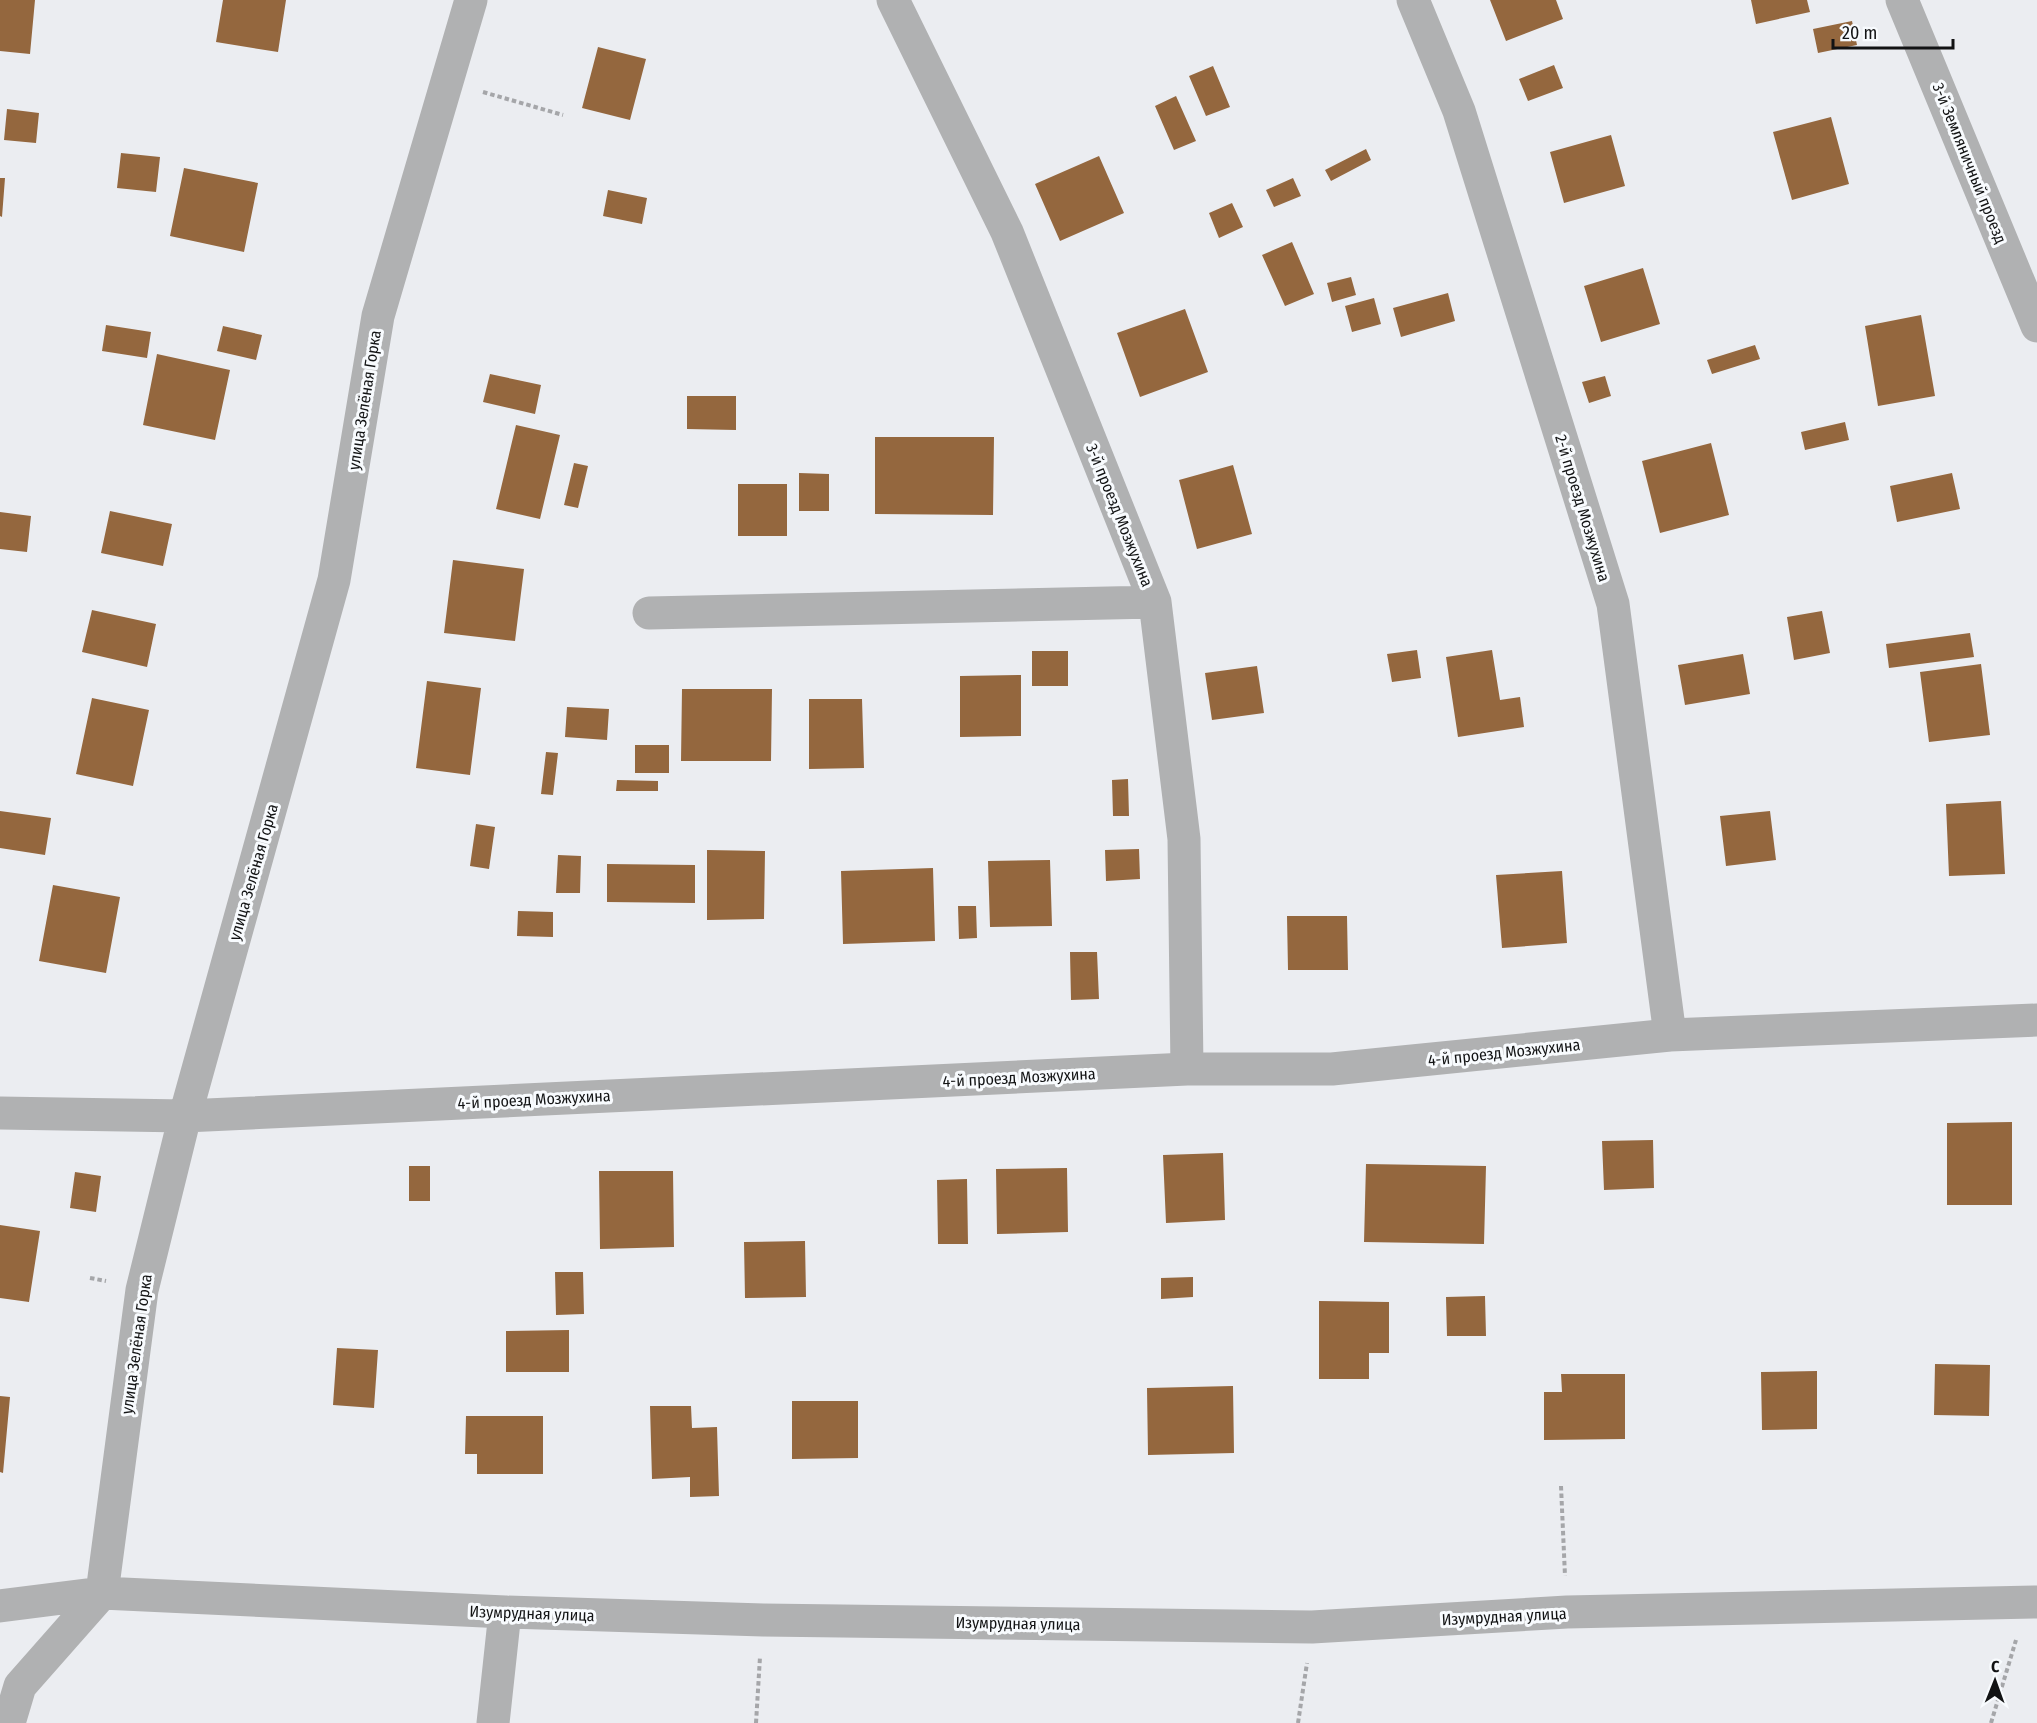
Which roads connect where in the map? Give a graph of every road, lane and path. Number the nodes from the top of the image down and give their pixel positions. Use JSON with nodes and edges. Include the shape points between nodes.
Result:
{"nodes":[{"id":1,"x":471,"y":0,"type":"edge"},
{"id":2,"x":893,"y":0,"type":"edge"},
{"id":3,"x":1413,"y":0,"type":"edge"},
{"id":4,"x":1902,"y":0,"type":"edge"},
{"id":5,"x":448,"y":82,"type":"junction"},
{"id":6,"x":563,"y":115,"type":"dead end"},
{"id":7,"x":2037,"y":326,"type":"edge"},
{"id":8,"x":1155,"y":602,"type":"junction"},
{"id":9,"x":650,"y":613,"type":"dead end"},
{"id":10,"x":2037,"y":1020,"type":"edge"},
{"id":11,"x":1670,"y":1035,"type":"junction"},
{"id":12,"x":1187,"y":1069,"type":"junction"},
{"id":13,"x":0,"y":1113,"type":"edge"},
{"id":14,"x":185,"y":1116,"type":"junction"},
{"id":15,"x":1561,"y":1486,"type":"dead end"},
{"id":16,"x":102,"y":1593,"type":"junction"},
{"id":17,"x":2037,"y":1602,"type":"edge"},
{"id":18,"x":0,"y":1606,"type":"edge"},
{"id":19,"x":505,"y":1612,"type":"junction"},
{"id":20,"x":1567,"y":1612,"type":"junction"},
{"id":21,"x":763,"y":1620,"type":"junction"},
{"id":22,"x":1312,"y":1627,"type":"junction"},
{"id":23,"x":2017,"y":1638,"type":"dead end"},
{"id":24,"x":9,"y":1723,"type":"edge"},
{"id":25,"x":493,"y":1723,"type":"edge"},
{"id":26,"x":756,"y":1723,"type":"edge"},
{"id":27,"x":1298,"y":1723,"type":"edge"},
{"id":28,"x":1991,"y":1723,"type":"edge"}],
"edges":[{"from":1,"to":5,"type":"street","name":"улица Зелёная Горка"},
{"from":2,"to":8,"type":"street","name":"3-й проезд Мозжухина","via":[[1007,232]]},
{"from":3,"to":11,"type":"street","name":"2-й проезд Мозжухина","via":[[1459,111],[1613,604]]},
{"from":4,"to":7,"type":"street","name":"3-й Земляничный проезд"},
{"from":5,"to":6,"type":"path"},
{"from":5,"to":14,"type":"street","name":"улица Зелёная Горка","via":[[378,316],[334,580]]},
{"from":8,"to":9,"type":"street"},
{"from":8,"to":12,"type":"street","name":"3-й проезд Мозжухина","via":[[1184,840]]},
{"from":10,"to":11,"type":"street","name":"4-й проезд Мозжухина"},
{"from":11,"to":12,"type":"street","name":"4-й проезд Мозжухина","via":[[1332,1069]]},
{"from":12,"to":14,"type":"street","name":"4-й проезд Мозжухина"},
{"from":13,"to":14,"type":"street","name":"4-й проезд Мозжухина"},
{"from":14,"to":16,"type":"street","name":"улица Зелёная Горка","via":[[141,1290]]},
{"from":15,"to":20,"type":"path"},
{"from":16,"to":18,"type":"street","name":"Изумрудная улица"},
{"from":16,"to":19,"type":"street","name":"Изумрудная улица"},
{"from":16,"to":24,"type":"street","via":[[20,1686]]},
{"from":17,"to":20,"type":"street","name":"Изумрудная улица"},
{"from":19,"to":21,"type":"street","name":"Изумрудная улица"},
{"from":19,"to":25,"type":"street"},
{"from":20,"to":22,"type":"street","name":"Изумрудная улица"},
{"from":21,"to":22,"type":"street","name":"Изумрудная улица"},
{"from":21,"to":26,"type":"path"},
{"from":22,"to":27,"type":"path"},
{"from":23,"to":28,"type":"path"}]}
